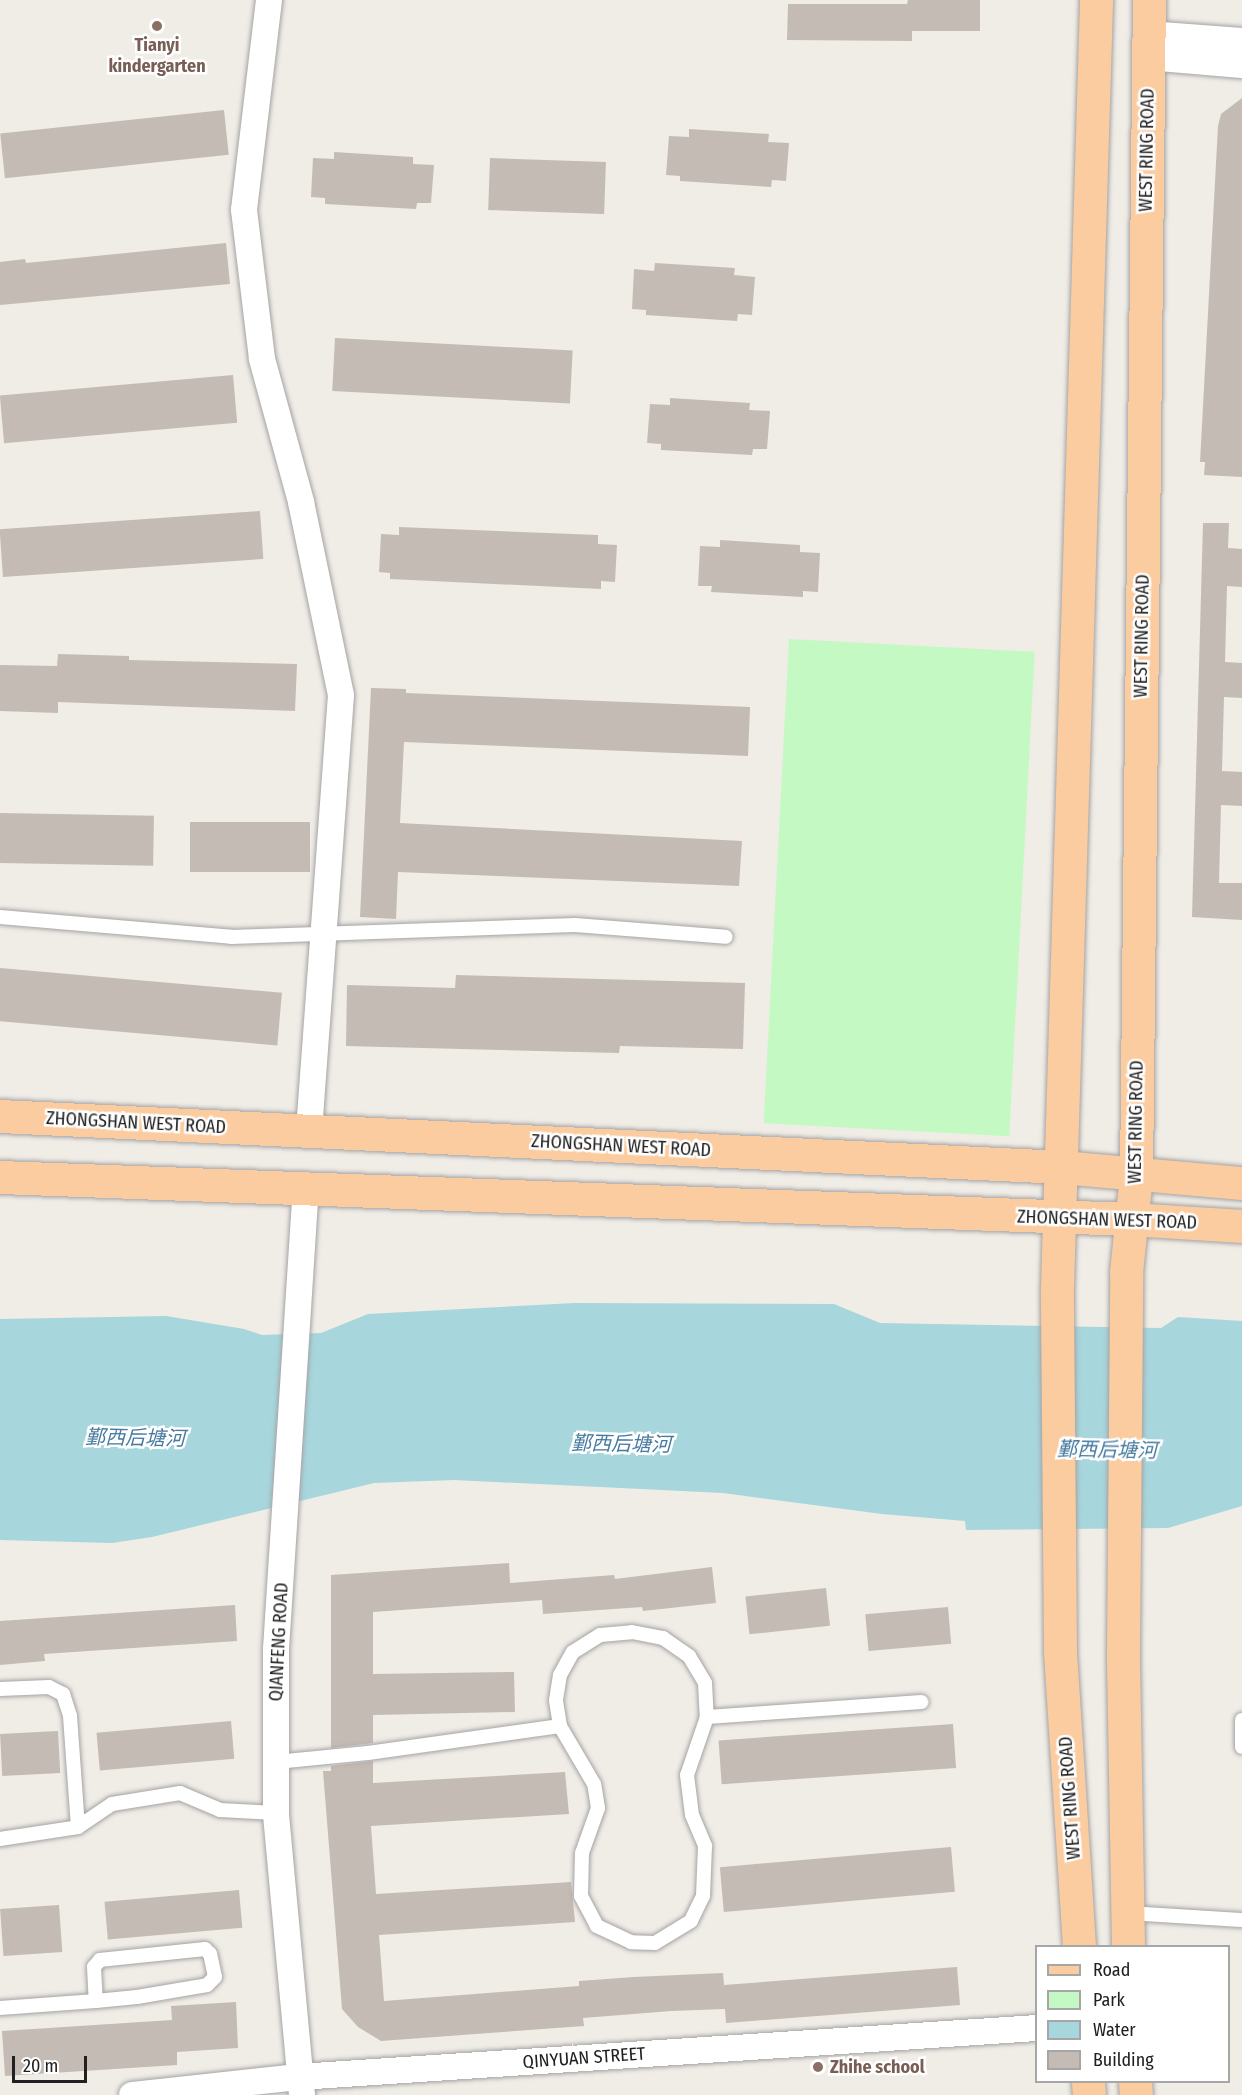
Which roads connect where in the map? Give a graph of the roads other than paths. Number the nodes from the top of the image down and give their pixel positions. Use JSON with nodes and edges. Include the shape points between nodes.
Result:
{"nodes":[{"id":1,"x":269,"y":0,"type":"edge"},
{"id":2,"x":1096,"y":0,"type":"edge"},
{"id":3,"x":1149,"y":0,"type":"edge"},
{"id":4,"x":1242,"y":41,"type":"edge"},
{"id":5,"x":1148,"y":46,"type":"junction"},
{"id":6,"x":1242,"y":65,"type":"edge"},
{"id":7,"x":0,"y":917,"type":"edge"},
{"id":8,"x":324,"y":933,"type":"junction"},
{"id":9,"x":726,"y":937,"type":"dead end"},
{"id":10,"x":0,"y":1116,"type":"edge"},
{"id":11,"x":309,"y":1131,"type":"junction"},
{"id":12,"x":1061,"y":1167,"type":"junction"},
{"id":13,"x":1136,"y":1176,"type":"junction"},
{"id":14,"x":0,"y":1177,"type":"edge"},
{"id":15,"x":1242,"y":1183,"type":"edge"},
{"id":16,"x":306,"y":1189,"type":"junction"},
{"id":17,"x":1061,"y":1218,"type":"junction"},
{"id":18,"x":1131,"y":1219,"type":"junction"},
{"id":19,"x":1242,"y":1226,"type":"edge"},
{"id":20,"x":0,"y":1689,"type":"edge"},
{"id":21,"x":921,"y":1702,"type":"dead end"},
{"id":22,"x":707,"y":1717,"type":"junction"},
{"id":23,"x":1242,"y":1720,"type":"edge"},
{"id":24,"x":560,"y":1726,"type":"junction"},
{"id":25,"x":1242,"y":1747,"type":"edge"},
{"id":26,"x":276,"y":1762,"type":"junction"},
{"id":27,"x":276,"y":1813,"type":"junction"},
{"id":28,"x":78,"y":1827,"type":"junction"},
{"id":29,"x":0,"y":1839,"type":"edge"},
{"id":30,"x":1126,"y":1913,"type":"junction"},
{"id":31,"x":1242,"y":1920,"type":"edge"},
{"id":32,"x":1079,"y":1945,"type":"edge"},
{"id":33,"x":1128,"y":1945,"type":"edge"},
{"id":34,"x":96,"y":2001,"type":"junction"},
{"id":35,"x":0,"y":2008,"type":"edge"},
{"id":36,"x":1035,"y":2028,"type":"edge"},
{"id":37,"x":300,"y":2086,"type":"edge"},
{"id":38,"x":132,"y":2095,"type":"edge"}],
"edges":[{"from":1,"to":8,"type":"street","via":[[244,210],[261,358],[301,502],[341,695]]},
{"from":2,"to":12,"type":"main road"},
{"from":3,"to":5,"type":"main road","name":"WEST RING ROAD"},
{"from":4,"to":5,"type":"street"},
{"from":5,"to":6,"type":"street"},
{"from":5,"to":13,"type":"main road","name":"WEST RING ROAD"},
{"from":7,"to":8,"type":"lane","via":[[231,937]]},
{"from":8,"to":9,"type":"lane","via":[[575,925]]},
{"from":8,"to":11,"type":"street"},
{"from":10,"to":11,"type":"main road","name":"ZHONGSHAN WEST ROAD"},
{"from":11,"to":12,"type":"main road","name":"ZHONGSHAN WEST ROAD"},
{"from":12,"to":13,"type":"main road","name":"ZHONGSHAN WEST ROAD"},
{"from":12,"to":17,"type":"main road","name":"WEST RING ROAD"},
{"from":13,"to":15,"type":"main road","name":"ZHONGSHAN WEST ROAD"},
{"from":13,"to":18,"type":"main road","name":"WEST RING ROAD"},
{"from":14,"to":16,"type":"main road","name":"ZHONGSHAN WEST ROAD"},
{"from":16,"to":17,"type":"main road","name":"ZHONGSHAN WEST ROAD"},
{"from":16,"to":26,"type":"street","name":"QIANFENG ROAD","via":[[276,1649]]},
{"from":17,"to":18,"type":"main road","name":"ZHONGSHAN WEST ROAD"},
{"from":17,"to":32,"type":"main road","name":"WEST RING ROAD","via":[[1057,1287],[1060,1650]]},
{"from":18,"to":19,"type":"main road","name":"ZHONGSHAN WEST ROAD"},
{"from":18,"to":30,"type":"main road","name":"WEST RING ROAD","via":[[1126,1272],[1123,1650]]},
{"from":20,"to":28,"type":"lane","via":[[49,1687],[63,1694],[70,1716]]},
{"from":21,"to":22,"type":"lane"},
{"from":22,"to":24,"type":"lane","via":[[705,1683],[689,1656],[663,1638],[632,1632],[600,1635],[573,1652],[560,1675],[556,1700]]},
{"from":22,"to":24,"type":"lane","via":[[687,1775],[692,1815],[705,1846],[703,1896],[691,1921],[655,1943],[631,1942],[597,1926],[581,1896],[582,1853],[598,1808],[594,1784]]},
{"from":23,"to":25,"type":"lane"},
{"from":24,"to":26,"type":"lane"},
{"from":26,"to":27,"type":"street","name":"QIANFENG ROAD"},
{"from":27,"to":28,"type":"lane","via":[[220,1810],[180,1793],[112,1804]]},
{"from":27,"to":37,"type":"street","name":"QIANFENG ROAD"},
{"from":28,"to":29,"type":"lane"},
{"from":30,"to":31,"type":"lane"},
{"from":30,"to":33,"type":"main road"},
{"from":34,"to":34,"type":"lane","via":[[207,1985],[214,1977],[210,1954],[205,1949],[100,1960],[94,1967]]},
{"from":34,"to":35,"type":"lane"},
{"from":36,"to":37,"type":"street","name":"QINYUAN STREET"},
{"from":37,"to":38,"type":"street","name":"QINYUAN STREET"}]}
